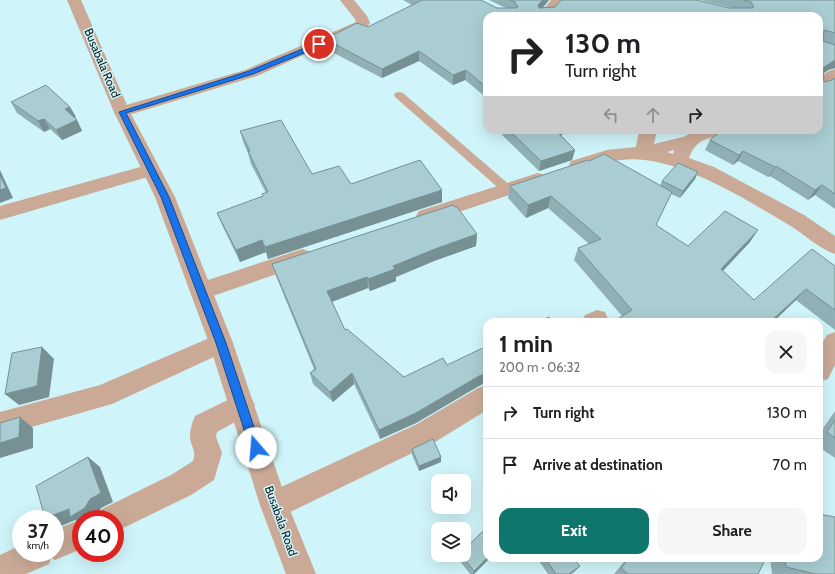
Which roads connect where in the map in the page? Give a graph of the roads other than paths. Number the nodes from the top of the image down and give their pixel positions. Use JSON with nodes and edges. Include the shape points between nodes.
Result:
{"nodes":[{"id":1,"x":74,"y":0,"type":"edge"},
{"id":2,"x":347,"y":0,"type":"edge"},
{"id":3,"x":558,"y":0,"type":"edge"},
{"id":4,"x":548,"y":12,"type":"edge"},
{"id":5,"x":835,"y":74,"type":"edge"},
{"id":6,"x":823,"y":83,"type":"edge"},
{"id":7,"x":399,"y":95,"type":"dead end"},
{"id":8,"x":122,"y":112,"type":"junction"},
{"id":9,"x":647,"y":134,"type":"edge"},
{"id":10,"x":702,"y":134,"type":"edge"},
{"id":11,"x":680,"y":152,"type":"junction"},
{"id":12,"x":644,"y":153,"type":"junction"},
{"id":13,"x":151,"y":170,"type":"junction"},
{"id":14,"x":507,"y":189,"type":"junction"},
{"id":15,"x":0,"y":214,"type":"edge"},
{"id":16,"x":410,"y":221,"type":"edge"},
{"id":17,"x":835,"y":246,"type":"edge"},
{"id":18,"x":320,"y":251,"type":"edge"},
{"id":19,"x":201,"y":291,"type":"junction"},
{"id":20,"x":835,"y":342,"type":"edge"},
{"id":21,"x":221,"y":343,"type":"junction"},
{"id":22,"x":823,"y":364,"type":"edge"},
{"id":23,"x":483,"y":398,"type":"edge"},
{"id":24,"x":242,"y":405,"type":"junction"},
{"id":25,"x":0,"y":424,"type":"edge"},
{"id":26,"x":274,"y":505,"type":"junction"},
{"id":27,"x":124,"y":513,"type":"edge"},
{"id":28,"x":18,"y":562,"type":"edge"},
{"id":29,"x":0,"y":570,"type":"edge"},
{"id":30,"x":301,"y":574,"type":"edge"}],
"edges":[{"from":1,"to":8,"type":"street","name":"Busabala Road"},
{"from":2,"to":8,"type":"street","via":[[362,19],[363,23],[359,26],[251,73]]},
{"from":3,"to":4,"type":"street"},
{"from":5,"to":6,"type":"street"},
{"from":7,"to":14,"type":"lane"},
{"from":8,"to":13,"type":"street","name":"Busabala Road"},
{"from":9,"to":12,"type":"street"},
{"from":10,"to":11,"type":"street","via":[[693,137]]},
{"from":11,"to":12,"type":"street"},
{"from":11,"to":17,"type":"street","via":[[707,171],[797,220]]},
{"from":12,"to":14,"type":"street","via":[[607,156]]},
{"from":13,"to":15,"type":"street"},
{"from":13,"to":19,"type":"street","name":"Busabala Road","via":[[165,197]]},
{"from":14,"to":16,"type":"street"},
{"from":18,"to":19,"type":"street"},
{"from":19,"to":21,"type":"street","name":"Busabala Road"},
{"from":20,"to":22,"type":"street"},
{"from":21,"to":24,"type":"street","name":"Busabala Road"},
{"from":21,"to":25,"type":"street","via":[[103,396]]},
{"from":23,"to":26,"type":"street","via":[[426,433]]},
{"from":24,"to":26,"type":"street","name":"Busabala Road"},
{"from":24,"to":27,"type":"street","via":[[204,425],[203,437],[209,453],[204,470],[181,486]]},
{"from":26,"to":30,"type":"street","name":"Busabala Road"},
{"from":28,"to":29,"type":"street"}]}
